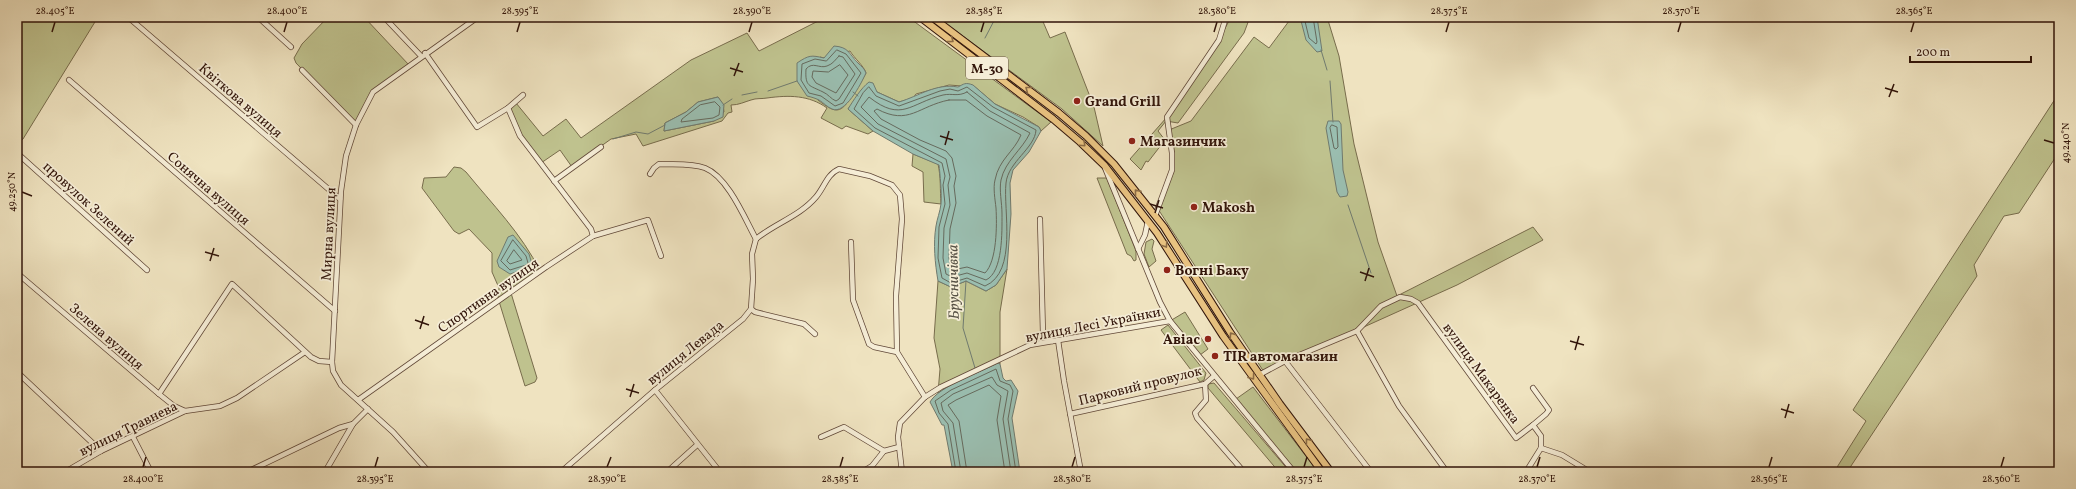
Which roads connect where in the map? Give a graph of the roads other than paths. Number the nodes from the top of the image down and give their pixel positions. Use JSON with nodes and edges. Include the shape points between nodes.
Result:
{"nodes":[{"id":1,"x":128,"y":17,"type":"edge"},
{"id":2,"x":258,"y":17,"type":"edge"},
{"id":3,"x":384,"y":17,"type":"edge"},
{"id":4,"x":478,"y":17,"type":"edge"},
{"id":5,"x":920,"y":17,"type":"edge"},
{"id":6,"x":932,"y":17,"type":"edge"},
{"id":7,"x":1226,"y":17,"type":"edge"},
{"id":8,"x":291,"y":47,"type":"dead end"},
{"id":9,"x":423,"y":55,"type":"junction"},
{"id":10,"x":302,"y":70,"type":"dead end"},
{"id":11,"x":69,"y":80,"type":"dead end"},
{"id":12,"x":523,"y":95,"type":"dead end"},
{"id":13,"x":508,"y":108,"type":"junction"},
{"id":14,"x":356,"y":125,"type":"junction"},
{"id":15,"x":601,"y":147,"type":"dead end"},
{"id":16,"x":17,"y":153,"type":"edge"},
{"id":17,"x":1105,"y":166,"type":"junction"},
{"id":18,"x":650,"y":174,"type":"dead end"},
{"id":19,"x":554,"y":181,"type":"junction"},
{"id":20,"x":340,"y":199,"type":"junction"},
{"id":21,"x":1156,"y":216,"type":"junction"},
{"id":22,"x":1040,"y":220,"type":"dead end"},
{"id":23,"x":1148,"y":221,"type":"junction"},
{"id":24,"x":593,"y":236,"type":"junction"},
{"id":25,"x":756,"y":240,"type":"junction"},
{"id":26,"x":851,"y":242,"type":"dead end"},
{"id":27,"x":1138,"y":249,"type":"junction"},
{"id":28,"x":661,"y":256,"type":"dead end"},
{"id":29,"x":147,"y":270,"type":"dead end"},
{"id":30,"x":17,"y":273,"type":"edge"},
{"id":31,"x":751,"y":309,"type":"junction"},
{"id":32,"x":335,"y":312,"type":"junction"},
{"id":33,"x":1170,"y":321,"type":"junction"},
{"id":34,"x":1357,"y":330,"type":"junction"},
{"id":35,"x":815,"y":334,"type":"dead end"},
{"id":36,"x":1058,"y":340,"type":"junction"},
{"id":37,"x":1052,"y":341,"type":"junction"},
{"id":38,"x":305,"y":352,"type":"junction"},
{"id":39,"x":897,"y":352,"type":"junction"},
{"id":40,"x":1285,"y":361,"type":"junction"},
{"id":41,"x":332,"y":362,"type":"junction"},
{"id":42,"x":17,"y":372,"type":"edge"},
{"id":43,"x":1260,"y":375,"type":"junction"},
{"id":44,"x":1214,"y":376,"type":"junction"},
{"id":45,"x":1205,"y":384,"type":"junction"},
{"id":46,"x":1533,"y":388,"type":"dead end"},
{"id":47,"x":655,"y":390,"type":"junction"},
{"id":48,"x":159,"y":394,"type":"junction"},
{"id":49,"x":925,"y":397,"type":"junction"},
{"id":50,"x":358,"y":400,"type":"junction"},
{"id":51,"x":368,"y":409,"type":"junction"},
{"id":52,"x":185,"y":411,"type":"junction"},
{"id":53,"x":1070,"y":414,"type":"junction"},
{"id":54,"x":353,"y":424,"type":"junction"},
{"id":55,"x":1533,"y":426,"type":"junction"},
{"id":56,"x":133,"y":437,"type":"junction"},
{"id":57,"x":821,"y":437,"type":"dead end"},
{"id":58,"x":697,"y":445,"type":"junction"},
{"id":59,"x":899,"y":447,"type":"junction"},
{"id":60,"x":1541,"y":448,"type":"junction"},
{"id":61,"x":101,"y":451,"type":"junction"},
{"id":62,"x":884,"y":451,"type":"junction"},
{"id":63,"x":65,"y":472,"type":"edge"},
{"id":64,"x":151,"y":472,"type":"edge"},
{"id":65,"x":247,"y":472,"type":"edge"},
{"id":66,"x":325,"y":472,"type":"edge"},
{"id":67,"x":429,"y":472,"type":"edge"},
{"id":68,"x":561,"y":472,"type":"edge"},
{"id":69,"x":667,"y":472,"type":"edge"},
{"id":70,"x":720,"y":472,"type":"edge"},
{"id":71,"x":862,"y":472,"type":"edge"},
{"id":72,"x":902,"y":472,"type":"edge"},
{"id":73,"x":1081,"y":472,"type":"edge"},
{"id":74,"x":1244,"y":472,"type":"edge"},
{"id":75,"x":1294,"y":472,"type":"edge"},
{"id":76,"x":1322,"y":472,"type":"edge"},
{"id":77,"x":1331,"y":472,"type":"edge"},
{"id":78,"x":1371,"y":472,"type":"edge"},
{"id":79,"x":1447,"y":472,"type":"edge"},
{"id":80,"x":1526,"y":472,"type":"edge"},
{"id":81,"x":1590,"y":472,"type":"edge"}],
"edges":[{"from":1,"to":20,"type":"street","name":"Квіткова вулиця"},
{"from":2,"to":8,"type":"street"},
{"from":3,"to":9,"type":"street"},
{"from":4,"to":9,"type":"street","name":"Мирна вулиця"},
{"from":5,"to":17,"type":"highway","number":"М-30","one_way":true,"via":[[1053,119]]},
{"from":21,"to":6,"type":"highway","number":"М-30","one_way":true,"via":[[1102,151],[1059,113]]},
{"from":7,"to":21,"type":"street","via":[[1219,40],[1167,117],[1172,170]]},
{"from":9,"to":13,"type":"street","via":[[477,127]]},
{"from":9,"to":14,"type":"street","name":"Мирна вулиця","via":[[370,95]]},
{"from":10,"to":14,"type":"street"},
{"from":11,"to":32,"type":"street","name":"Сонячна вулиця"},
{"from":12,"to":13,"type":"street"},
{"from":13,"to":19,"type":"street","via":[[520,136]]},
{"from":14,"to":20,"type":"street","name":"Мирна вулиця","via":[[346,156]]},
{"from":15,"to":19,"type":"street"},
{"from":16,"to":29,"type":"street","name":"провулок Зелений"},
{"from":17,"to":23,"type":"highway","number":"М-30"},
{"from":17,"to":27,"type":"street"},
{"from":18,"to":25,"type":"street","via":[[659,164],[705,168],[717,175]]},
{"from":19,"to":24,"type":"street","via":[[591,229]]},
{"from":20,"to":32,"type":"street","name":"Мирна вулиця"},
{"from":21,"to":23,"type":"highway"},
{"from":43,"to":21,"type":"highway","number":"М-30","one_way":true},
{"from":22,"to":37,"type":"street","via":[[1043,334]]},
{"from":23,"to":27,"type":"street","via":[[1146,236]]},
{"from":23,"to":76,"type":"highway","number":"М-30","one_way":true,"via":[[1239,359]]},
{"from":24,"to":28,"type":"street","name":"Спортивна вулиця","via":[[648,220]]},
{"from":24,"to":50,"type":"street","name":"Спортивна вулиця"},
{"from":25,"to":31,"type":"street","via":[[752,254]]},
{"from":25,"to":39,"type":"street","via":[[816,198],[834,171],[840,169],[892,184],[900,194],[902,219],[896,296]]},
{"from":26,"to":39,"type":"street","via":[[853,300],[869,344]]},
{"from":27,"to":33,"type":"street"},
{"from":30,"to":48,"type":"street","name":"Зелена вулиця"},
{"from":31,"to":35,"type":"street","via":[[804,324]]},
{"from":31,"to":47,"type":"street","name":"вулиця Левада","via":[[743,319]]},
{"from":32,"to":41,"type":"street","name":"Мирна вулиця"},
{"from":33,"to":36,"type":"street","name":"вулиця Лесі Українки"},
{"from":33,"to":44,"type":"street"},
{"from":34,"to":40,"type":"street"},
{"from":34,"to":55,"type":"street","name":"вулиця Макаренка","via":[[1380,306],[1400,297],[1411,299],[1418,303],[1516,438]]},
{"from":34,"to":79,"type":"street","via":[[1396,401]]},
{"from":36,"to":37,"type":"street","name":"вулиця Лесі Українки"},
{"from":36,"to":53,"type":"street"},
{"from":37,"to":49,"type":"street","name":"вулиця Лесі Українки","via":[[1030,345]]},
{"from":38,"to":41,"type":"street","via":[[315,359]]},
{"from":38,"to":48,"type":"street","via":[[232,284]]},
{"from":38,"to":52,"type":"street","name":"вулиця Травнева","via":[[237,398],[220,406]]},
{"from":39,"to":49,"type":"street"},
{"from":40,"to":43,"type":"street"},
{"from":40,"to":78,"type":"street"},
{"from":41,"to":50,"type":"street","name":"Мирна вулиця","via":[[338,382]]},
{"from":42,"to":61,"type":"street"},
{"from":77,"to":43,"type":"highway","number":"М-30","one_way":true},
{"from":44,"to":45,"type":"street","name":"Парковий провулок"},
{"from":44,"to":75,"type":"street"},
{"from":45,"to":53,"type":"street","name":"Парковий провулок"},
{"from":45,"to":74,"type":"street","via":[[1206,400],[1196,409],[1197,418]]},
{"from":46,"to":55,"type":"street","via":[[1549,410]]},
{"from":47,"to":58,"type":"street"},
{"from":47,"to":68,"type":"street","name":"вулиця Левада"},
{"from":48,"to":52,"type":"street","name":"Зелена вулиця"},
{"from":49,"to":59,"type":"street","name":"вулиця Лесі Українки","via":[[900,423]]},
{"from":50,"to":51,"type":"street","name":"Мирна вулиця"},
{"from":51,"to":54,"type":"street"},
{"from":51,"to":67,"type":"street","name":"Мирна вулиця"},
{"from":52,"to":56,"type":"street","name":"вулиця Травнева"},
{"from":53,"to":73,"type":"street"},
{"from":54,"to":65,"type":"street","via":[[339,428]]},
{"from":54,"to":66,"type":"street"},
{"from":55,"to":60,"type":"street","name":"вулиця Макаренка","via":[[1540,436]]},
{"from":56,"to":61,"type":"street","name":"вулиця Травнева"},
{"from":56,"to":64,"type":"street"},
{"from":57,"to":62,"type":"street","via":[[844,427]]},
{"from":58,"to":69,"type":"street"},
{"from":58,"to":70,"type":"street"},
{"from":59,"to":62,"type":"street"},
{"from":59,"to":72,"type":"street","name":"вулиця Лесі Українки"},
{"from":60,"to":80,"type":"street"},
{"from":60,"to":81,"type":"street","via":[[1562,455]]},
{"from":61,"to":63,"type":"street","name":"вулиця Травнева"},
{"from":62,"to":71,"type":"street","via":[[872,466]]}]}
